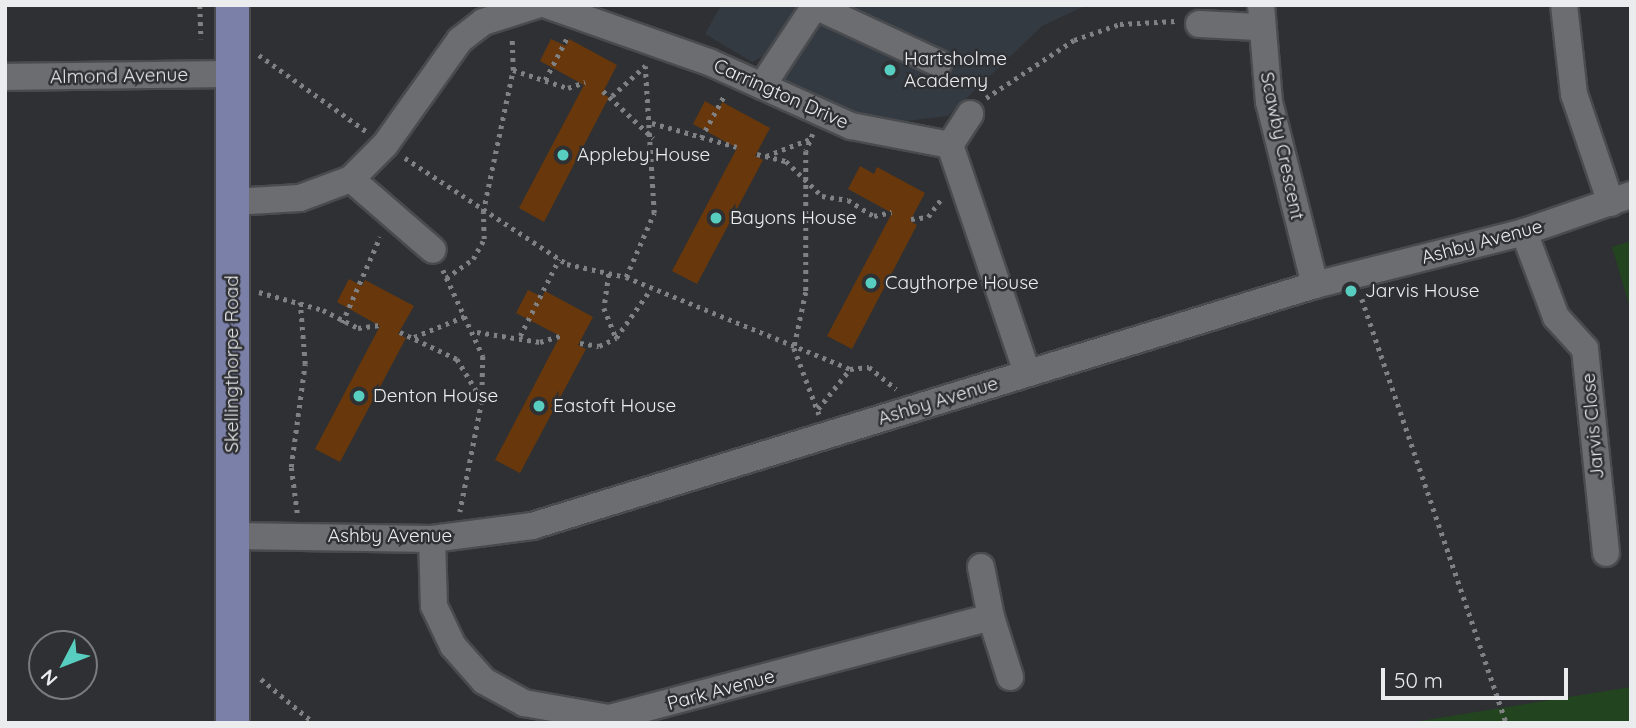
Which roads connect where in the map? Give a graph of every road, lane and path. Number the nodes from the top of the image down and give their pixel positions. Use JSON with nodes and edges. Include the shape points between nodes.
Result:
{"nodes":[{"id":1,"x":200,"y":5,"type":"edge"},
{"id":2,"x":232,"y":5,"type":"edge"},
{"id":3,"x":537,"y":5,"type":"edge"},
{"id":4,"x":547,"y":5,"type":"edge"},
{"id":5,"x":1564,"y":5,"type":"edge"},
{"id":6,"x":507,"y":13,"type":"junction"},
{"id":7,"x":580,"y":14,"type":"junction"},
{"id":8,"x":1260,"y":16,"type":"edge"},
{"id":9,"x":1199,"y":24,"type":"joint"},
{"id":10,"x":642,"y":37,"type":"junction"},
{"id":11,"x":201,"y":47,"type":"dead end"},
{"id":12,"x":242,"y":61,"type":"junction"},
{"id":13,"x":938,"y":63,"type":"dead end"},
{"id":14,"x":645,"y":65,"type":"junction"},
{"id":15,"x":513,"y":70,"type":"junction"},
{"id":16,"x":736,"y":74,"type":"junction"},
{"id":17,"x":5,"y":77,"type":"edge"},
{"id":18,"x":545,"y":80,"type":"junction"},
{"id":19,"x":585,"y":82,"type":"dead end"},
{"id":20,"x":762,"y":86,"type":"junction"},
{"id":21,"x":603,"y":91,"type":"dead end"},
{"id":22,"x":612,"y":96,"type":"junction"},
{"id":23,"x":821,"y":113,"type":"junction"},
{"id":24,"x":970,"y":114,"type":"joint"},
{"id":25,"x":652,"y":123,"type":"junction"},
{"id":26,"x":701,"y":138,"type":"junction"},
{"id":27,"x":811,"y":138,"type":"junction"},
{"id":28,"x":654,"y":140,"type":"junction"},
{"id":29,"x":384,"y":145,"type":"junction"},
{"id":30,"x":950,"y":145,"type":"junction"},
{"id":31,"x":737,"y":147,"type":"dead end"},
{"id":32,"x":757,"y":154,"type":"dead end"},
{"id":33,"x":765,"y":156,"type":"junction"},
{"id":34,"x":961,"y":170,"type":"junction"},
{"id":35,"x":351,"y":179,"type":"junction"},
{"id":36,"x":805,"y":181,"type":"junction"},
{"id":37,"x":1621,"y":199,"type":"edge"},
{"id":38,"x":232,"y":202,"type":"junction"},
{"id":39,"x":381,"y":204,"type":"junction"},
{"id":40,"x":483,"y":212,"type":"junction"},
{"id":41,"x":892,"y":212,"type":"dead end"},
{"id":42,"x":911,"y":219,"type":"dead end"},
{"id":43,"x":1524,"y":232,"type":"junction"},
{"id":44,"x":433,"y":250,"type":"joint"},
{"id":45,"x":559,"y":259,"type":"junction"},
{"id":46,"x":608,"y":274,"type":"junction"},
{"id":47,"x":1354,"y":275,"type":"junction"},
{"id":48,"x":626,"y":277,"type":"junction"},
{"id":49,"x":446,"y":278,"type":"junction"},
{"id":50,"x":1315,"y":285,"type":"junction"},
{"id":51,"x":652,"y":289,"type":"junction"},
{"id":52,"x":249,"y":290,"type":"dead end"},
{"id":53,"x":300,"y":302,"type":"junction"},
{"id":54,"x":468,"y":315,"type":"junction"},
{"id":55,"x":342,"y":323,"type":"junction"},
{"id":56,"x":380,"y":325,"type":"dead end"},
{"id":57,"x":400,"y":332,"type":"dead end"},
{"id":58,"x":477,"y":332,"type":"junction"},
{"id":59,"x":520,"y":336,"type":"junction"},
{"id":60,"x":560,"y":336,"type":"dead end"},
{"id":61,"x":414,"y":337,"type":"junction"},
{"id":62,"x":617,"y":338,"type":"junction"},
{"id":63,"x":580,"y":343,"type":"dead end"},
{"id":64,"x":794,"y":348,"type":"junction"},
{"id":65,"x":850,"y":369,"type":"junction"},
{"id":66,"x":1027,"y":373,"type":"junction"},
{"id":67,"x":482,"y":401,"type":"junction"},
{"id":68,"x":818,"y":410,"type":"junction"},
{"id":69,"x":907,"y":410,"type":"junction"},
{"id":70,"x":824,"y":436,"type":"junction"},
{"id":71,"x":302,"y":535,"type":"junction"},
{"id":72,"x":234,"y":536,"type":"junction"},
{"id":73,"x":444,"y":538,"type":"junction"},
{"id":74,"x":1606,"y":553,"type":"dead end"},
{"id":75,"x":981,"y":567,"type":"dead end"},
{"id":76,"x":991,"y":617,"type":"junction"},
{"id":77,"x":249,"y":670,"type":"dead end"},
{"id":78,"x":1010,"y":677,"type":"dead end"},
{"id":79,"x":232,"y":723,"type":"edge"},
{"id":80,"x":314,"y":723,"type":"edge"},
{"id":81,"x":1506,"y":723,"type":"edge"}],
"edges":[{"from":1,"to":11,"type":"path"},
{"from":2,"to":12,"type":"main road","name":"Skellingthorpe Road"},
{"from":3,"to":6,"type":"street"},
{"from":4,"to":7,"type":"street","name":"Carrington Drive"},
{"from":5,"to":37,"type":"street","via":[[1574,94]]},
{"from":6,"to":15,"type":"path"},
{"from":6,"to":29,"type":"street","via":[[460,40]]},
{"from":7,"to":10,"type":"street","name":"Carrington Drive"},
{"from":7,"to":18,"type":"path"},
{"from":8,"to":9,"type":"street"},
{"from":8,"to":50,"type":"street","name":"Scawby Crescent","via":[[1285,175]]},
{"from":9,"to":24,"type":"path","via":[[1165,19],[1120,24],[1074,40],[994,90]]},
{"from":10,"to":14,"type":"path"},
{"from":10,"to":16,"type":"street","name":"Carrington Drive"},
{"from":12,"to":17,"type":"street","name":"Almond Avenue"},
{"from":12,"to":29,"type":"path"},
{"from":12,"to":38,"type":"main road","name":"Skellingthorpe Road"},
{"from":13,"to":20,"type":"street","via":[[814,6]]},
{"from":14,"to":22,"type":"path"},
{"from":14,"to":25,"type":"path"},
{"from":15,"to":18,"type":"path"},
{"from":15,"to":40,"type":"path"},
{"from":16,"to":20,"type":"street","name":"Carrington Drive"},
{"from":16,"to":26,"type":"path"},
{"from":18,"to":19,"type":"path","via":[[568,88]]},
{"from":20,"to":23,"type":"street","name":"Carrington Drive"},
{"from":21,"to":22,"type":"path"},
{"from":22,"to":28,"type":"path"},
{"from":23,"to":27,"type":"path"},
{"from":23,"to":30,"type":"street","name":"Carrington Drive","via":[[851,126]]},
{"from":24,"to":30,"type":"street"},
{"from":25,"to":26,"type":"path"},
{"from":25,"to":28,"type":"path"},
{"from":26,"to":31,"type":"path"},
{"from":27,"to":33,"type":"path"},
{"from":27,"to":36,"type":"path"},
{"from":28,"to":48,"type":"path","via":[[654,213]]},
{"from":29,"to":35,"type":"street"},
{"from":29,"to":40,"type":"path"},
{"from":30,"to":34,"type":"street"},
{"from":32,"to":33,"type":"path"},
{"from":33,"to":36,"type":"path","via":[[786,161]]},
{"from":34,"to":42,"type":"path","via":[[928,218]]},
{"from":34,"to":66,"type":"street"},
{"from":35,"to":38,"type":"street","via":[[300,198]]},
{"from":35,"to":39,"type":"street"},
{"from":36,"to":41,"type":"path","via":[[822,196],[848,200],[866,214]]},
{"from":36,"to":64,"type":"path","via":[[810,235]]},
{"from":37,"to":43,"type":"street","name":"Ashby Avenue"},
{"from":38,"to":72,"type":"main road","name":"Skellingthorpe Road"},
{"from":39,"to":44,"type":"street"},
{"from":39,"to":55,"type":"path","via":[[377,250]]},
{"from":40,"to":45,"type":"path"},
{"from":40,"to":49,"type":"path","via":[[484,239],[472,259]]},
{"from":43,"to":47,"type":"street","name":"Ashby Avenue"},
{"from":43,"to":74,"type":"street","name":"Jarvis Close","via":[[1556,317],[1585,349]]},
{"from":44,"to":49,"type":"path"},
{"from":45,"to":46,"type":"path"},
{"from":45,"to":59,"type":"path"},
{"from":46,"to":48,"type":"path"},
{"from":46,"to":62,"type":"path","via":[[604,308]]},
{"from":47,"to":50,"type":"street","name":"Ashby Avenue"},
{"from":47,"to":81,"type":"path"},
{"from":48,"to":51,"type":"path"},
{"from":49,"to":54,"type":"path"},
{"from":50,"to":66,"type":"street","name":"Ashby Avenue"},
{"from":51,"to":62,"type":"path"},
{"from":51,"to":64,"type":"path"},
{"from":52,"to":53,"type":"path"},
{"from":53,"to":55,"type":"path"},
{"from":53,"to":71,"type":"path","via":[[305,364],[291,467]]},
{"from":54,"to":58,"type":"path"},
{"from":54,"to":61,"type":"path"},
{"from":55,"to":56,"type":"path"},
{"from":57,"to":61,"type":"path"},
{"from":58,"to":59,"type":"path"},
{"from":58,"to":67,"type":"path"},
{"from":59,"to":60,"type":"path","via":[[540,342]]},
{"from":61,"to":67,"type":"path","via":[[457,359]]},
{"from":62,"to":63,"type":"path","via":[[599,346]]},
{"from":64,"to":65,"type":"path"},
{"from":64,"to":68,"type":"path"},
{"from":65,"to":68,"type":"path"},
{"from":65,"to":69,"type":"path","via":[[869,367],[892,381]]},
{"from":66,"to":69,"type":"street","name":"Ashby Avenue"},
{"from":67,"to":73,"type":"path"},
{"from":68,"to":70,"type":"path"},
{"from":69,"to":70,"type":"street","name":"Ashby Avenue"},
{"from":70,"to":73,"type":"street","name":"Ashby Avenue","via":[[532,526]]},
{"from":71,"to":72,"type":"street","name":"Ashby Avenue"},
{"from":71,"to":73,"type":"street","name":"Ashby Avenue"},
{"from":72,"to":79,"type":"main road","name":"Skellingthorpe Road"},
{"from":73,"to":76,"type":"street","name":"Park Avenue","via":[[429,582],[453,646],[484,681],[524,703],[565,713],[609,718]]},
{"from":75,"to":76,"type":"street"},
{"from":76,"to":78,"type":"street"},
{"from":77,"to":80,"type":"path"}]}
